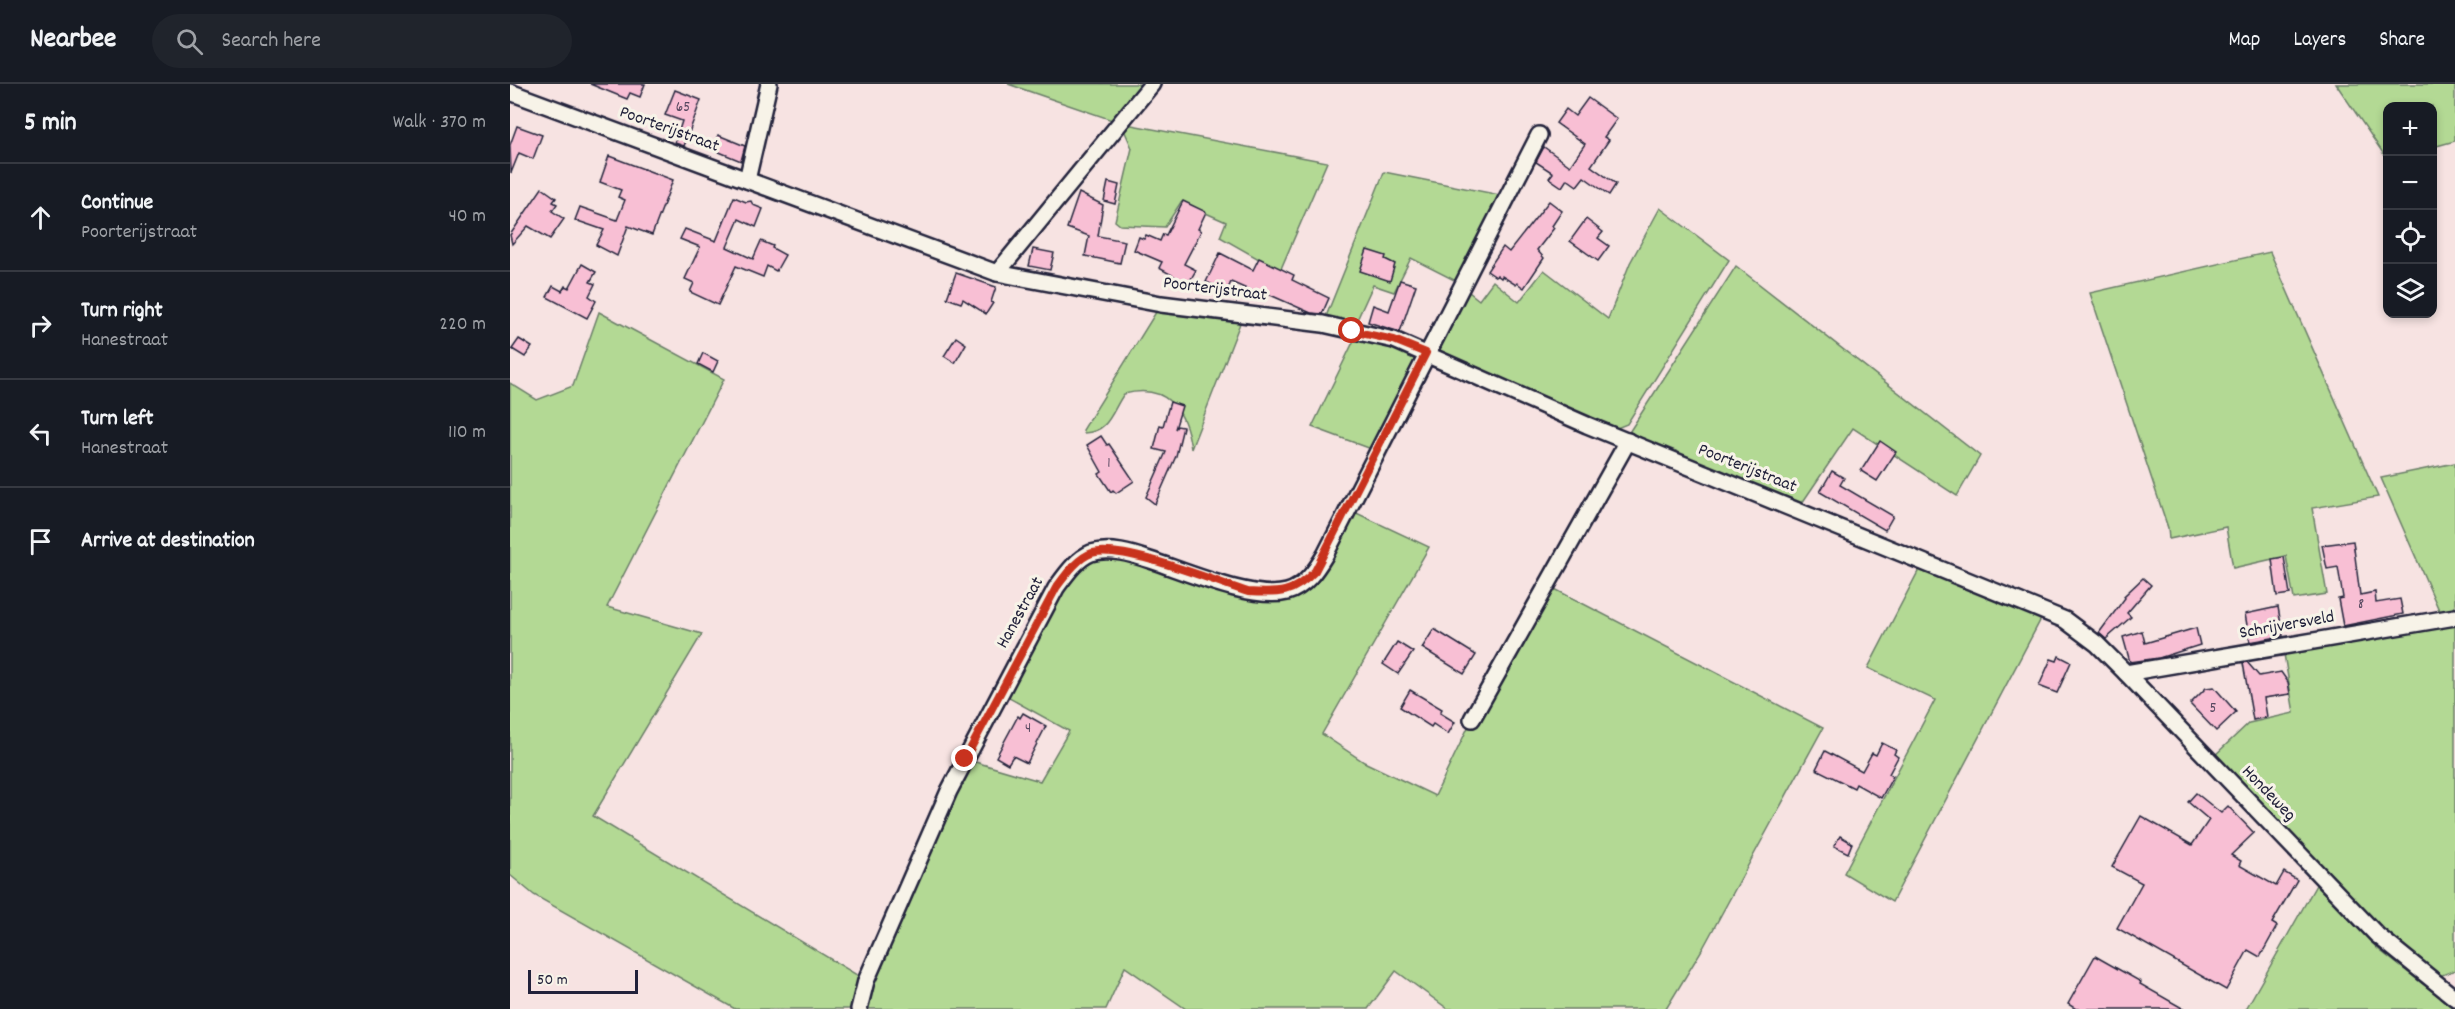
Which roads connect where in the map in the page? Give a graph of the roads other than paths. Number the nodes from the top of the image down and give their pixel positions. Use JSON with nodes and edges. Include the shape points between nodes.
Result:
{"nodes":[{"id":1,"x":769,"y":84,"type":"edge"},
{"id":2,"x":1152,"y":84,"type":"edge"},
{"id":3,"x":510,"y":92,"type":"edge"},
{"id":4,"x":1539,"y":135,"type":"dead end"},
{"id":5,"x":747,"y":180,"type":"junction"},
{"id":6,"x":997,"y":273,"type":"junction"},
{"id":7,"x":1426,"y":353,"type":"junction"},
{"id":8,"x":1628,"y":441,"type":"junction"},
{"id":9,"x":2055,"y":616,"type":"joint"},
{"id":10,"x":2455,"y":617,"type":"edge"},
{"id":11,"x":2126,"y":673,"type":"junction"},
{"id":12,"x":1472,"y":719,"type":"dead end"},
{"id":13,"x":2455,"y":998,"type":"edge"},
{"id":14,"x":859,"y":1009,"type":"edge"}],
"edges":[{"from":1,"to":5,"type":"street"},
{"from":2,"to":6,"type":"street"},
{"from":3,"to":5,"type":"street","name":"Poorterijstraat"},
{"from":4,"to":7,"type":"street"},
{"from":5,"to":6,"type":"street","name":"Poorterijstraat"},
{"from":6,"to":7,"type":"street","name":"Poorterijstraat","via":[[1161,304],[1323,324],[1394,340]]},
{"from":7,"to":8,"type":"street","name":"Poorterijstraat"},
{"from":7,"to":14,"type":"street","name":"Hanestraat","via":[[1325,555],[1304,582],[1287,592],[1248,592],[1133,554],[1105,551],[1090,554],[1066,574],[949,791],[866,981]]},
{"from":8,"to":9,"type":"street","name":"Poorterijstraat"},
{"from":8,"to":12,"type":"street"},
{"from":9,"to":11,"type":"street","name":"Hondeweg","via":[[2097,644]]},
{"from":10,"to":11,"type":"street","name":"Schrijversveld"},
{"from":11,"to":13,"type":"street","name":"Hondeweg","via":[[2377,935]]}]}
